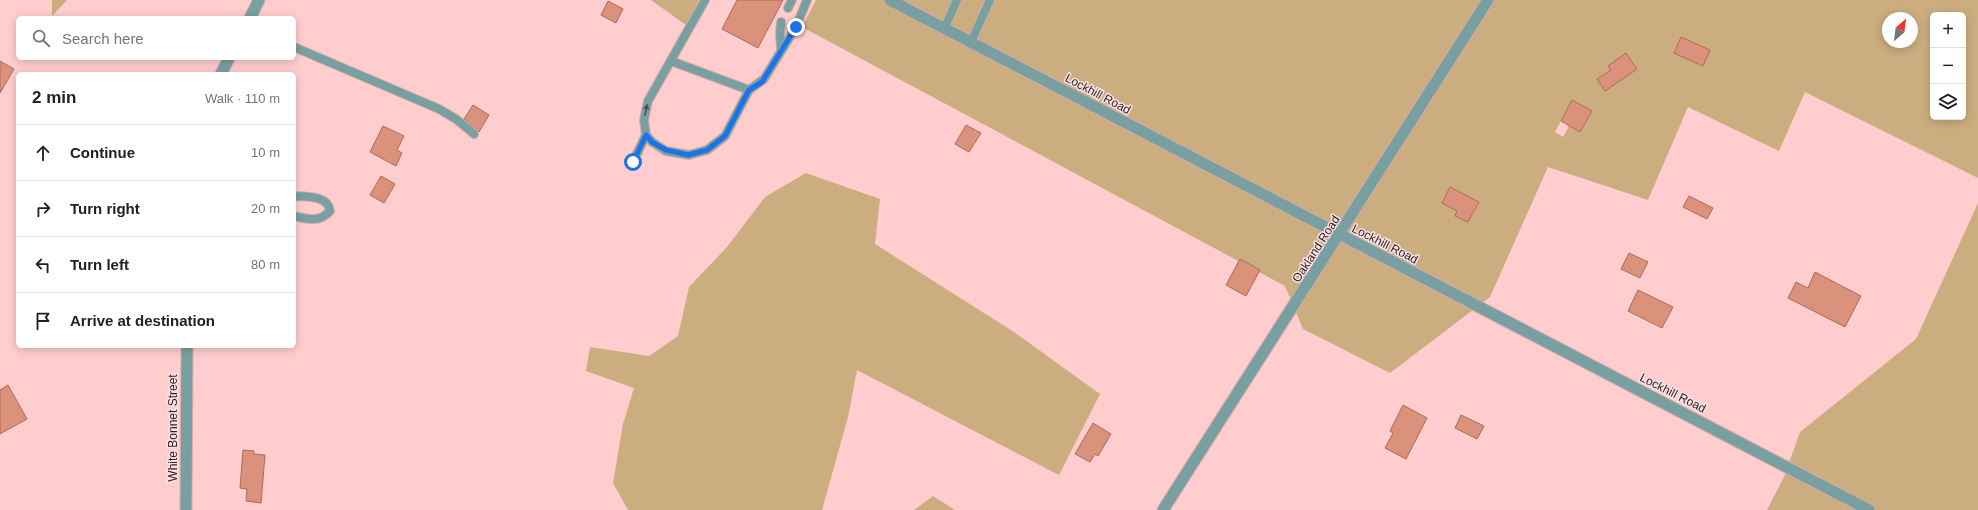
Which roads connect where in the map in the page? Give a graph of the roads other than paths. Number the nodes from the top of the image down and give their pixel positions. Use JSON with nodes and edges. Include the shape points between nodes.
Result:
{"nodes":[{"id":1,"x":259,"y":0,"type":"edge"},
{"id":2,"x":705,"y":0,"type":"edge"},
{"id":3,"x":792,"y":0,"type":"edge"},
{"id":4,"x":807,"y":0,"type":"edge"},
{"id":5,"x":890,"y":0,"type":"edge"},
{"id":6,"x":957,"y":0,"type":"edge"},
{"id":7,"x":990,"y":0,"type":"edge"},
{"id":8,"x":1488,"y":0,"type":"edge"},
{"id":9,"x":788,"y":8,"type":"dead end"},
{"id":10,"x":251,"y":16,"type":"edge"},
{"id":11,"x":781,"y":22,"type":"dead end"},
{"id":12,"x":944,"y":28,"type":"junction"},
{"id":13,"x":971,"y":42,"type":"junction"},
{"id":14,"x":296,"y":48,"type":"edge"},
{"id":15,"x":781,"y":49,"type":"junction"},
{"id":16,"x":228,"y":60,"type":"edge"},
{"id":17,"x":670,"y":61,"type":"junction"},
{"id":18,"x":222,"y":72,"type":"edge"},
{"id":19,"x":749,"y":90,"type":"junction"},
{"id":20,"x":474,"y":134,"type":"dead end"},
{"id":21,"x":646,"y":135,"type":"junction"},
{"id":22,"x":633,"y":162,"type":"dead end"},
{"id":23,"x":296,"y":196,"type":"edge"},
{"id":24,"x":296,"y":216,"type":"edge"},
{"id":25,"x":1340,"y":235,"type":"junction"},
{"id":26,"x":187,"y":348,"type":"edge"},
{"id":27,"x":186,"y":510,"type":"edge"},
{"id":28,"x":1163,"y":510,"type":"edge"},
{"id":29,"x":1869,"y":510,"type":"edge"}],
"edges":[{"from":1,"to":10,"type":"street"},
{"from":2,"to":17,"type":"lane"},
{"from":3,"to":9,"type":"lane"},
{"from":4,"to":15,"type":"lane","via":[[796,27]]},
{"from":5,"to":12,"type":"street","name":"Lockhill Road"},
{"from":6,"to":12,"type":"lane"},
{"from":7,"to":13,"type":"lane"},
{"from":8,"to":25,"type":"street","name":"Oakland Road"},
{"from":11,"to":15,"type":"lane"},
{"from":12,"to":13,"type":"street","name":"Lockhill Road"},
{"from":13,"to":25,"type":"street","name":"Lockhill Road"},
{"from":14,"to":20,"type":"lane","via":[[439,109]]},
{"from":15,"to":19,"type":"lane","via":[[762,82]]},
{"from":16,"to":18,"type":"street"},
{"from":17,"to":19,"type":"lane"},
{"from":21,"to":17,"type":"lane","one_way":true,"via":[[644,120],[648,101]]},
{"from":19,"to":21,"type":"lane","via":[[725,136],[707,150],[688,155],[666,150]]},
{"from":21,"to":22,"type":"lane"},
{"from":23,"to":24,"type":"lane","via":[[321,199],[329,206],[330,211],[314,220]]},
{"from":25,"to":28,"type":"street","name":"Oakland Road"},
{"from":25,"to":29,"type":"street","name":"Lockhill Road"},
{"from":26,"to":27,"type":"street","name":"White Bonnet Street"}]}
